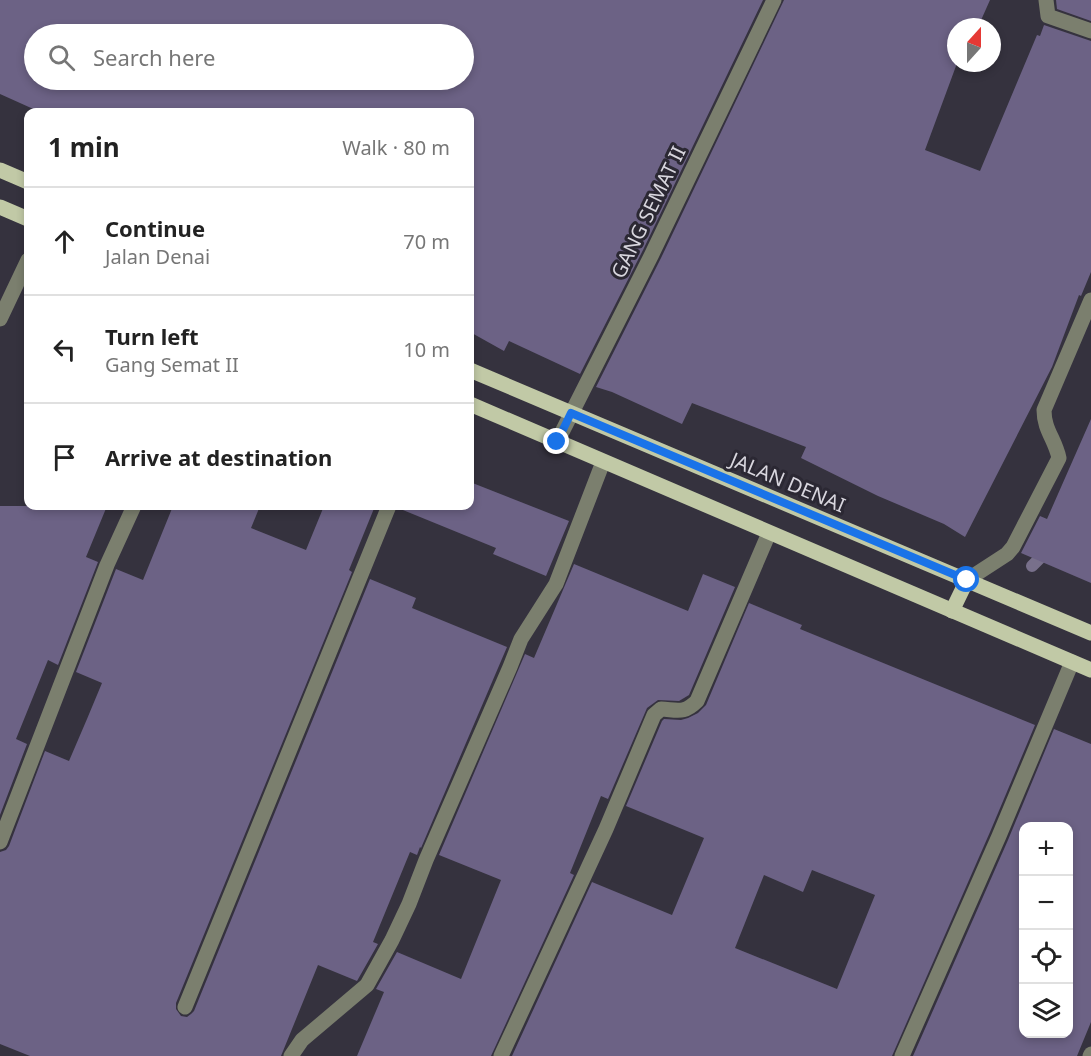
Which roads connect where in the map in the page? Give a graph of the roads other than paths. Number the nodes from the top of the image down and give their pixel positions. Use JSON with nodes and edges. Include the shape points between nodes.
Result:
{"nodes":[{"id":1,"x":774,"y":0,"type":"edge"},
{"id":2,"x":1046,"y":0,"type":"edge"},
{"id":3,"x":1091,"y":31,"type":"edge"},
{"id":4,"x":0,"y":170,"type":"edge"},
{"id":5,"x":24,"y":180,"type":"edge"},
{"id":6,"x":0,"y":207,"type":"edge"},
{"id":7,"x":24,"y":217,"type":"edge"},
{"id":8,"x":24,"y":268,"type":"edge"},
{"id":9,"x":1091,"y":300,"type":"edge"},
{"id":10,"x":0,"y":319,"type":"edge"},
{"id":11,"x":474,"y":372,"type":"edge"},
{"id":12,"x":474,"y":407,"type":"edge"},
{"id":13,"x":571,"y":413,"type":"junction"},
{"id":14,"x":557,"y":442,"type":"junction"},
{"id":15,"x":603,"y":462,"type":"junction"},
{"id":16,"x":132,"y":510,"type":"edge"},
{"id":17,"x":387,"y":510,"type":"edge"},
{"id":18,"x":769,"y":533,"type":"junction"},
{"id":19,"x":967,"y":580,"type":"junction"},
{"id":20,"x":952,"y":611,"type":"junction"},
{"id":21,"x":1091,"y":633,"type":"edge"},
{"id":22,"x":1072,"y":662,"type":"junction"},
{"id":23,"x":1091,"y":670,"type":"edge"},
{"id":24,"x":0,"y":842,"type":"edge"},
{"id":25,"x":185,"y":1007,"type":"dead end"},
{"id":26,"x":291,"y":1056,"type":"edge"},
{"id":27,"x":501,"y":1056,"type":"edge"},
{"id":28,"x":902,"y":1056,"type":"edge"}],
"edges":[{"from":1,"to":13,"type":"street","name":"GANG SEMAT II"},
{"from":2,"to":3,"type":"street","via":[[1048,16]]},
{"from":4,"to":5,"type":"main road"},
{"from":6,"to":7,"type":"main road"},
{"from":8,"to":10,"type":"street"},
{"from":9,"to":19,"type":"street","via":[[1044,410],[1044,423],[1059,458],[1013,547]]},
{"from":11,"to":13,"type":"main road","name":"JALAN DENAI"},
{"from":12,"to":14,"type":"main road"},
{"from":13,"to":14,"type":"street","name":"GANG SEMAT II"},
{"from":13,"to":19,"type":"main road","name":"JALAN DENAI"},
{"from":14,"to":15,"type":"main road"},
{"from":15,"to":18,"type":"main road"},
{"from":15,"to":26,"type":"street","via":[[556,584],[521,639],[392,940],[367,985],[302,1040]]},
{"from":16,"to":24,"type":"street","via":[[106,565]]},
{"from":17,"to":25,"type":"street"},
{"from":18,"to":20,"type":"main road"},
{"from":18,"to":27,"type":"street","via":[[697,700],[685,710],[661,709],[654,716]]},
{"from":19,"to":20,"type":"main road"},
{"from":19,"to":21,"type":"main road","name":"JALAN DENAI"},
{"from":20,"to":22,"type":"main road"},
{"from":22,"to":23,"type":"main road"},
{"from":22,"to":28,"type":"street"}]}
